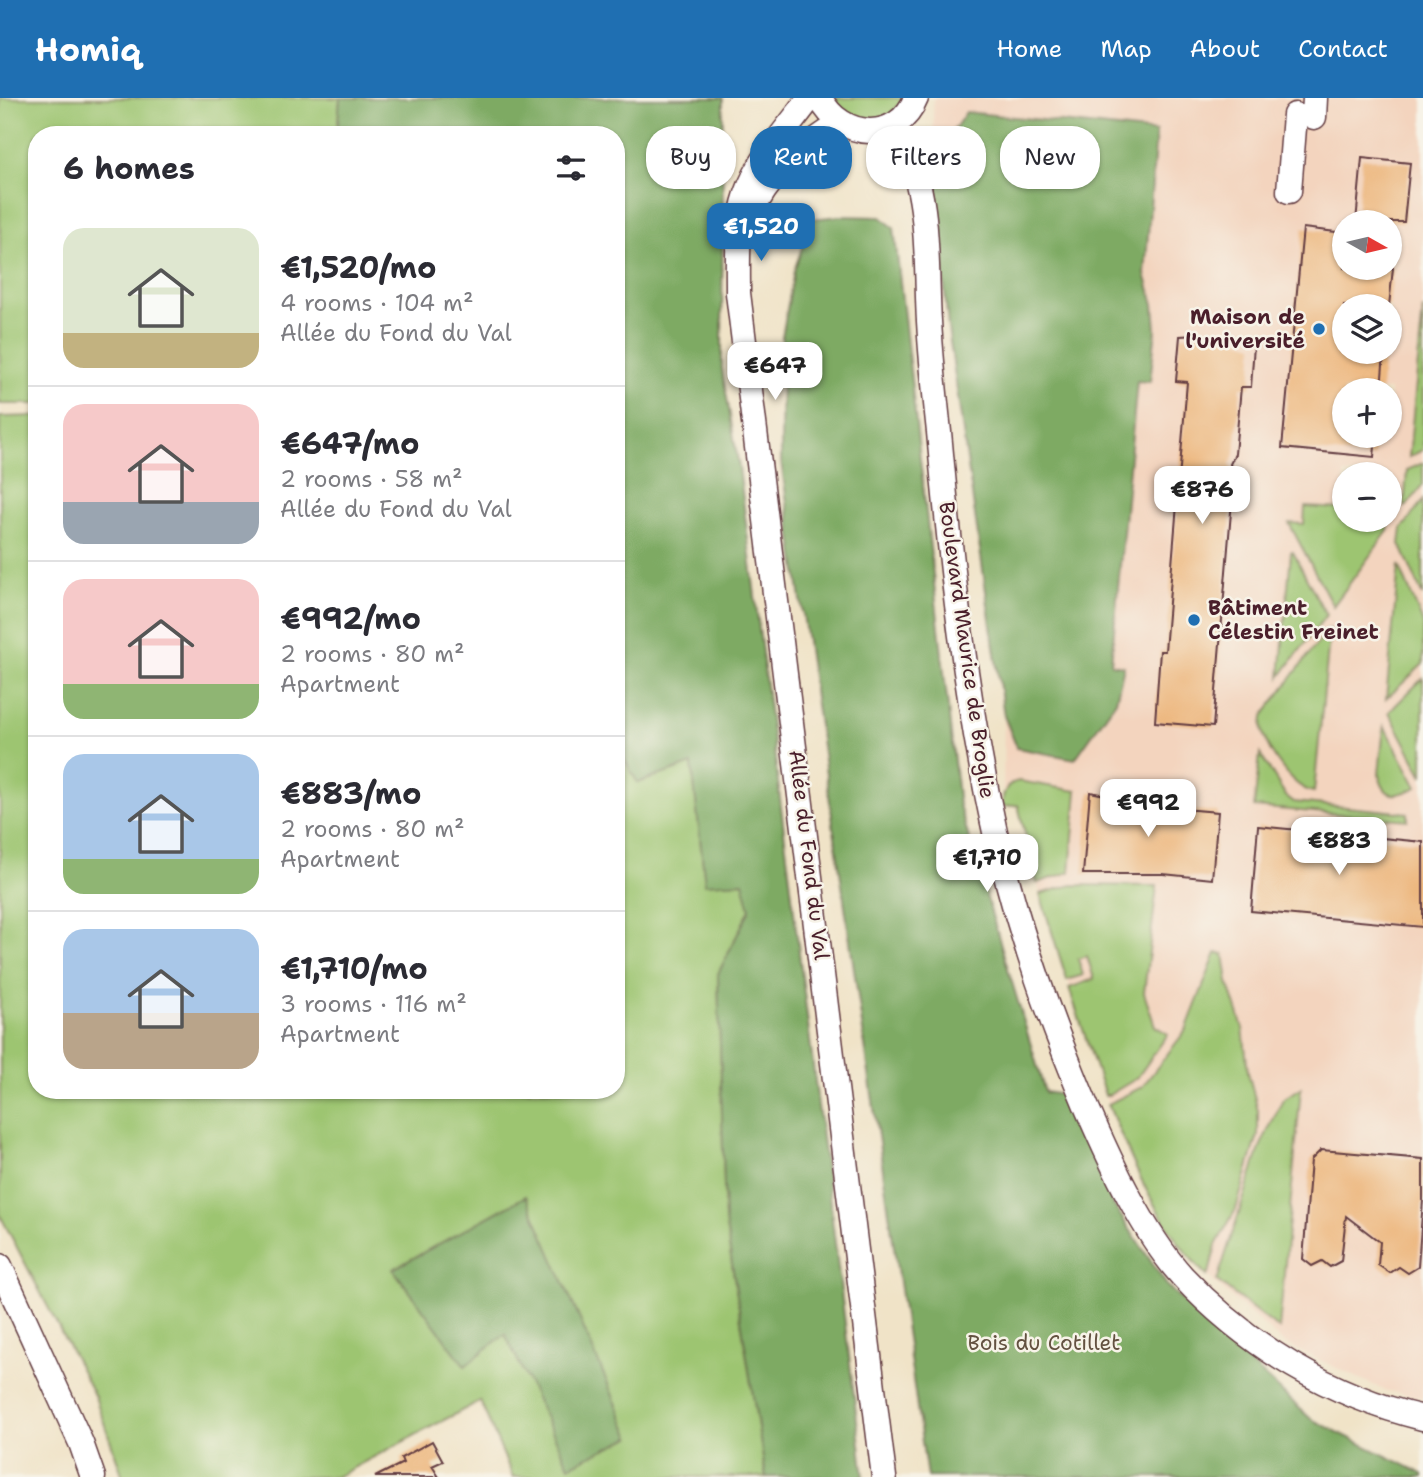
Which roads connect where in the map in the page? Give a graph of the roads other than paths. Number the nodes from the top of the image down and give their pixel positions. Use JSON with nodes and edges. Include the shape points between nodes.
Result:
{"nodes":[{"id":1,"x":810,"y":98,"type":"edge"},
{"id":2,"x":820,"y":98,"type":"edge"},
{"id":3,"x":916,"y":98,"type":"edge"},
{"id":4,"x":1308,"y":110,"type":"edge"},
{"id":5,"x":841,"y":123,"type":"junction"},
{"id":6,"x":891,"y":126,"type":"edge"},
{"id":7,"x":866,"y":131,"type":"edge"},
{"id":8,"x":918,"y":189,"type":"edge"},
{"id":9,"x":1289,"y":191,"type":"dead end"},
{"id":10,"x":739,"y":232,"type":"junction"},
{"id":11,"x":0,"y":1266,"type":"edge"},
{"id":12,"x":1423,"y":1418,"type":"edge"},
{"id":13,"x":93,"y":1477,"type":"edge"},
{"id":14,"x":884,"y":1477,"type":"edge"}],
"edges":[{"from":1,"to":10,"type":"street","name":"Allée du Fond du Val","via":[[763,161],[747,192]]},
{"from":2,"to":5,"type":"street"},
{"from":3,"to":6,"type":"street","via":[[910,111]]},
{"from":4,"to":9,"type":"street"},
{"from":5,"to":7,"type":"street"},
{"from":5,"to":10,"type":"street","name":"Allée du Fond du Val","via":[[781,168]]},
{"from":8,"to":12,"type":"street","name":"Boulevard Maurice de Broglie","via":[[945,499],[982,764],[1024,940],[1065,1056],[1135,1204],[1171,1263],[1198,1292],[1298,1369],[1367,1403]]},
{"from":10,"to":14,"type":"street","name":"Allée du Fond du Val","via":[[738,293]]},
{"from":11,"to":13,"type":"street"}]}
